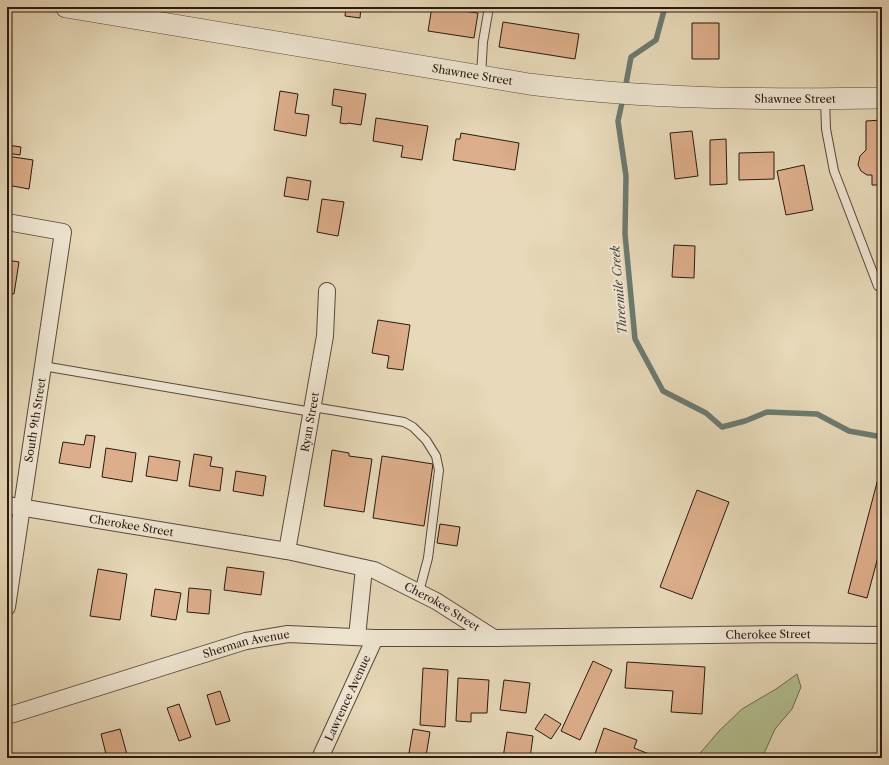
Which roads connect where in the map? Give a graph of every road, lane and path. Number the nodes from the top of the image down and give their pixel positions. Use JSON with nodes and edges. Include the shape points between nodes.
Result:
{"nodes":[{"id":1,"x":66,"y":7,"type":"edge"},
{"id":2,"x":489,"y":7,"type":"edge"},
{"id":3,"x":100,"y":10,"type":"edge"},
{"id":4,"x":481,"y":76,"type":"junction"},
{"id":5,"x":882,"y":98,"type":"edge"},
{"id":6,"x":825,"y":99,"type":"junction"},
{"id":7,"x":7,"y":222,"type":"edge"},
{"id":8,"x":882,"y":288,"type":"edge"},
{"id":9,"x":327,"y":291,"type":"dead end"},
{"id":10,"x":43,"y":366,"type":"junction"},
{"id":11,"x":313,"y":409,"type":"junction"},
{"id":12,"x":14,"y":506,"type":"edge"},
{"id":13,"x":287,"y":552,"type":"junction"},
{"id":14,"x":364,"y":568,"type":"junction"},
{"id":15,"x":419,"y":592,"type":"junction"},
{"id":16,"x":7,"y":607,"type":"edge"},
{"id":17,"x":882,"y":635,"type":"edge"},
{"id":18,"x":357,"y":637,"type":"junction"},
{"id":19,"x":375,"y":638,"type":"junction"},
{"id":20,"x":494,"y":638,"type":"junction"},
{"id":21,"x":7,"y":716,"type":"edge"},
{"id":22,"x":320,"y":758,"type":"edge"}],
"edges":[{"from":1,"to":3,"type":"street","name":"Shawnee Street"},
{"from":2,"to":4,"type":"lane"},
{"from":3,"to":4,"type":"street","name":"Shawnee Street"},
{"from":4,"to":6,"type":"street","name":"Shawnee Street","via":[[569,89],[689,98]]},
{"from":5,"to":6,"type":"street","name":"Shawnee Street"},
{"from":6,"to":8,"type":"lane","via":[[826,129],[834,171],[878,286]]},
{"from":7,"to":10,"type":"street","name":"South 9th Street","via":[[63,232]]},
{"from":9,"to":11,"type":"street","name":"Ryan Street","via":[[325,336]]},
{"from":10,"to":11,"type":"lane"},
{"from":10,"to":12,"type":"street","name":"South 9th Street"},
{"from":11,"to":13,"type":"street","name":"Ryan Street"},
{"from":11,"to":15,"type":"lane","via":[[404,422],[426,440],[436,456],[438,483],[428,558]]},
{"from":12,"to":13,"type":"street","name":"Cherokee Street"},
{"from":12,"to":16,"type":"street","name":"South 9th Street"},
{"from":13,"to":14,"type":"street","name":"Cherokee Street"},
{"from":14,"to":15,"type":"street","name":"Cherokee Street","via":[[374,570]]},
{"from":14,"to":18,"type":"street"},
{"from":15,"to":20,"type":"street","name":"Cherokee Street","via":[[436,600]]},
{"from":17,"to":20,"type":"street","name":"Cherokee Street"},
{"from":18,"to":19,"type":"street","name":"Sherman Avenue"},
{"from":18,"to":21,"type":"street","name":"Sherman Avenue","via":[[288,634],[246,640]]},
{"from":19,"to":20,"type":"street","name":"Sherman Avenue"},
{"from":19,"to":22,"type":"street","name":"Lawrence Avenue"}]}
